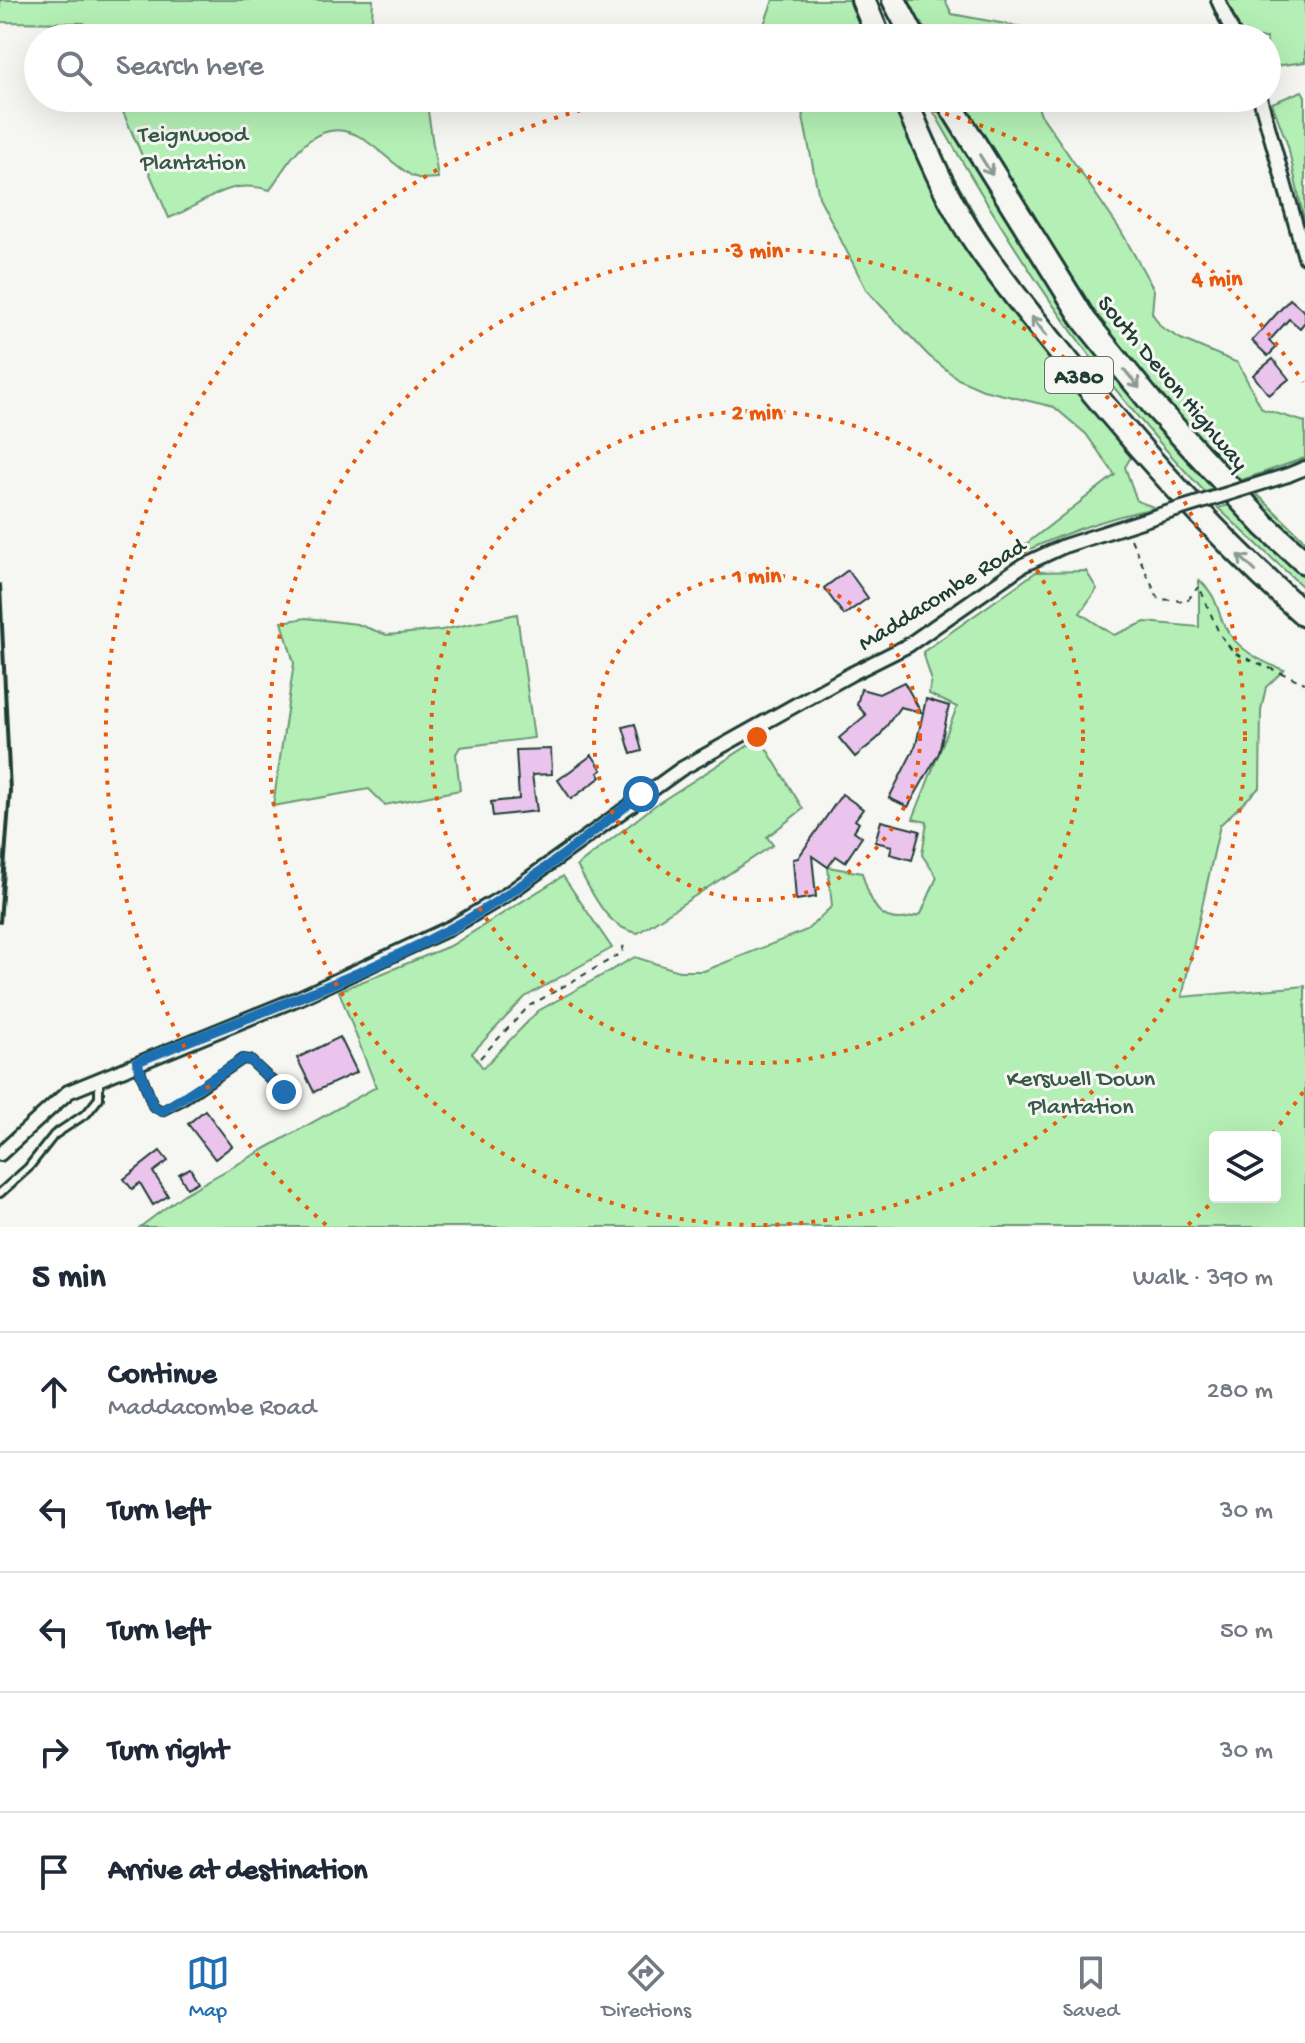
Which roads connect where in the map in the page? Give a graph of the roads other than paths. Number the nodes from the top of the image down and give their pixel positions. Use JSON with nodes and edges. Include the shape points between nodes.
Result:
{"nodes":[{"id":1,"x":863,"y":0,"type":"edge"},
{"id":2,"x":894,"y":0,"type":"edge"},
{"id":3,"x":1218,"y":0,"type":"edge"},
{"id":4,"x":873,"y":24,"type":"edge"},
{"id":5,"x":907,"y":24,"type":"edge"},
{"id":6,"x":1229,"y":24,"type":"edge"},
{"id":7,"x":910,"y":112,"type":"edge"},
{"id":8,"x":955,"y":112,"type":"edge"},
{"id":9,"x":1264,"y":112,"type":"edge"},
{"id":10,"x":1305,"y":257,"type":"edge"},
{"id":11,"x":1305,"y":468,"type":"edge"},
{"id":12,"x":1305,"y":562,"type":"edge"},
{"id":13,"x":1305,"y":615,"type":"edge"},
{"id":14,"x":137,"y":1062,"type":"junction"},
{"id":15,"x":99,"y":1078,"type":"junction"},
{"id":16,"x":284,"y":1092,"type":"dead end"},
{"id":17,"x":0,"y":1154,"type":"edge"},
{"id":18,"x":0,"y":1193,"type":"edge"}],
"edges":[{"from":1,"to":4,"type":"highway"},
{"from":2,"to":5,"type":"highway"},
{"from":3,"to":6,"type":"street"},
{"from":13,"to":7,"type":"highway","number":"A380","one_way":true,"via":[[1160,474],[1042,330],[976,243]]},
{"from":8,"to":12,"type":"highway","name":"South Devon Highway","number":"A380","one_way":true,"via":[[1085,321],[1155,407]]},
{"from":9,"to":10,"type":"street"},
{"from":11,"to":14,"type":"street","name":"Maddacombe Road","bridge":true,"via":[[1064,546],[1023,565],[907,646],[641,794],[506,895],[452,927],[299,998]]},
{"from":14,"to":15,"type":"street","name":"Maddacombe Road"},
{"from":14,"to":16,"type":"lane","via":[[153,1106],[162,1111],[243,1059]]},
{"from":15,"to":17,"type":"street","name":"Maddacombe Road","via":[[60,1098]]},
{"from":15,"to":18,"type":"lane","via":[[99,1098],[87,1113],[54,1135]]}]}
